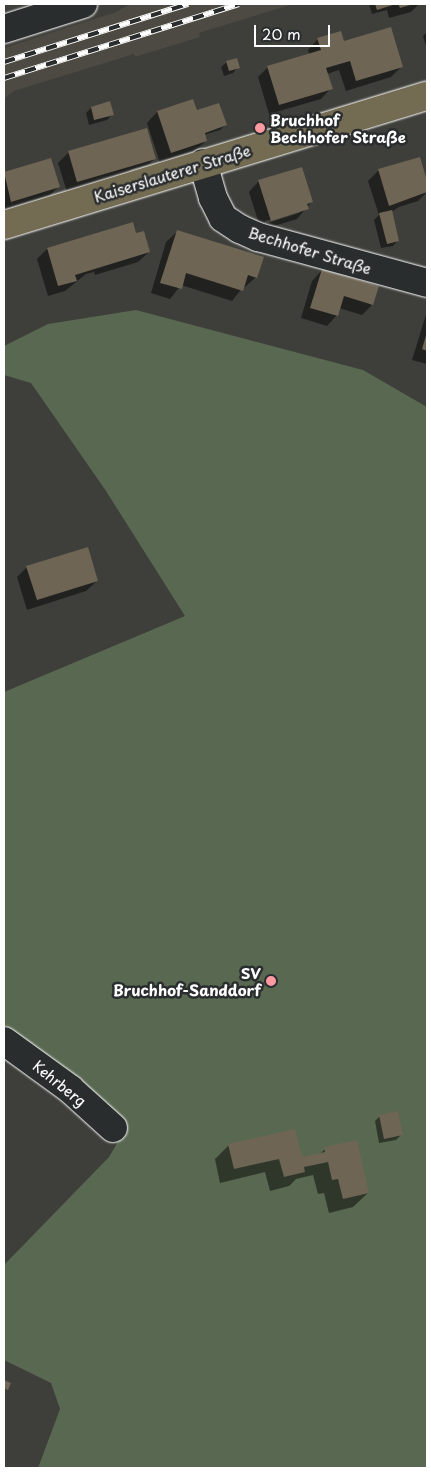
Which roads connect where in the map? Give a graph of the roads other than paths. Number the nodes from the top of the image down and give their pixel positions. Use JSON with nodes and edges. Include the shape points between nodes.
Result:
{"nodes":[{"id":1,"x":83,"y":4,"type":"edge"},
{"id":2,"x":4,"y":30,"type":"edge"},
{"id":3,"x":427,"y":96,"type":"edge"},
{"id":4,"x":203,"y":163,"type":"junction"},
{"id":5,"x":4,"y":225,"type":"edge"},
{"id":6,"x":427,"y":283,"type":"edge"},
{"id":7,"x":4,"y":1041,"type":"edge"},
{"id":8,"x":113,"y":1128,"type":"dead end"}],
"edges":[{"from":1,"to":2,"type":"street"},
{"from":3,"to":4,"type":"main road","name":"Kaiserslauterer Straße"},
{"from":4,"to":5,"type":"main road","name":"Kaiserslauterer Straße"},
{"from":4,"to":6,"type":"street","name":"Bechhofer Straße","via":[[212,198],[223,218],[240,229],[258,237]]},
{"from":7,"to":8,"type":"street","name":"Kehrberg","via":[[70,1089]]}]}
